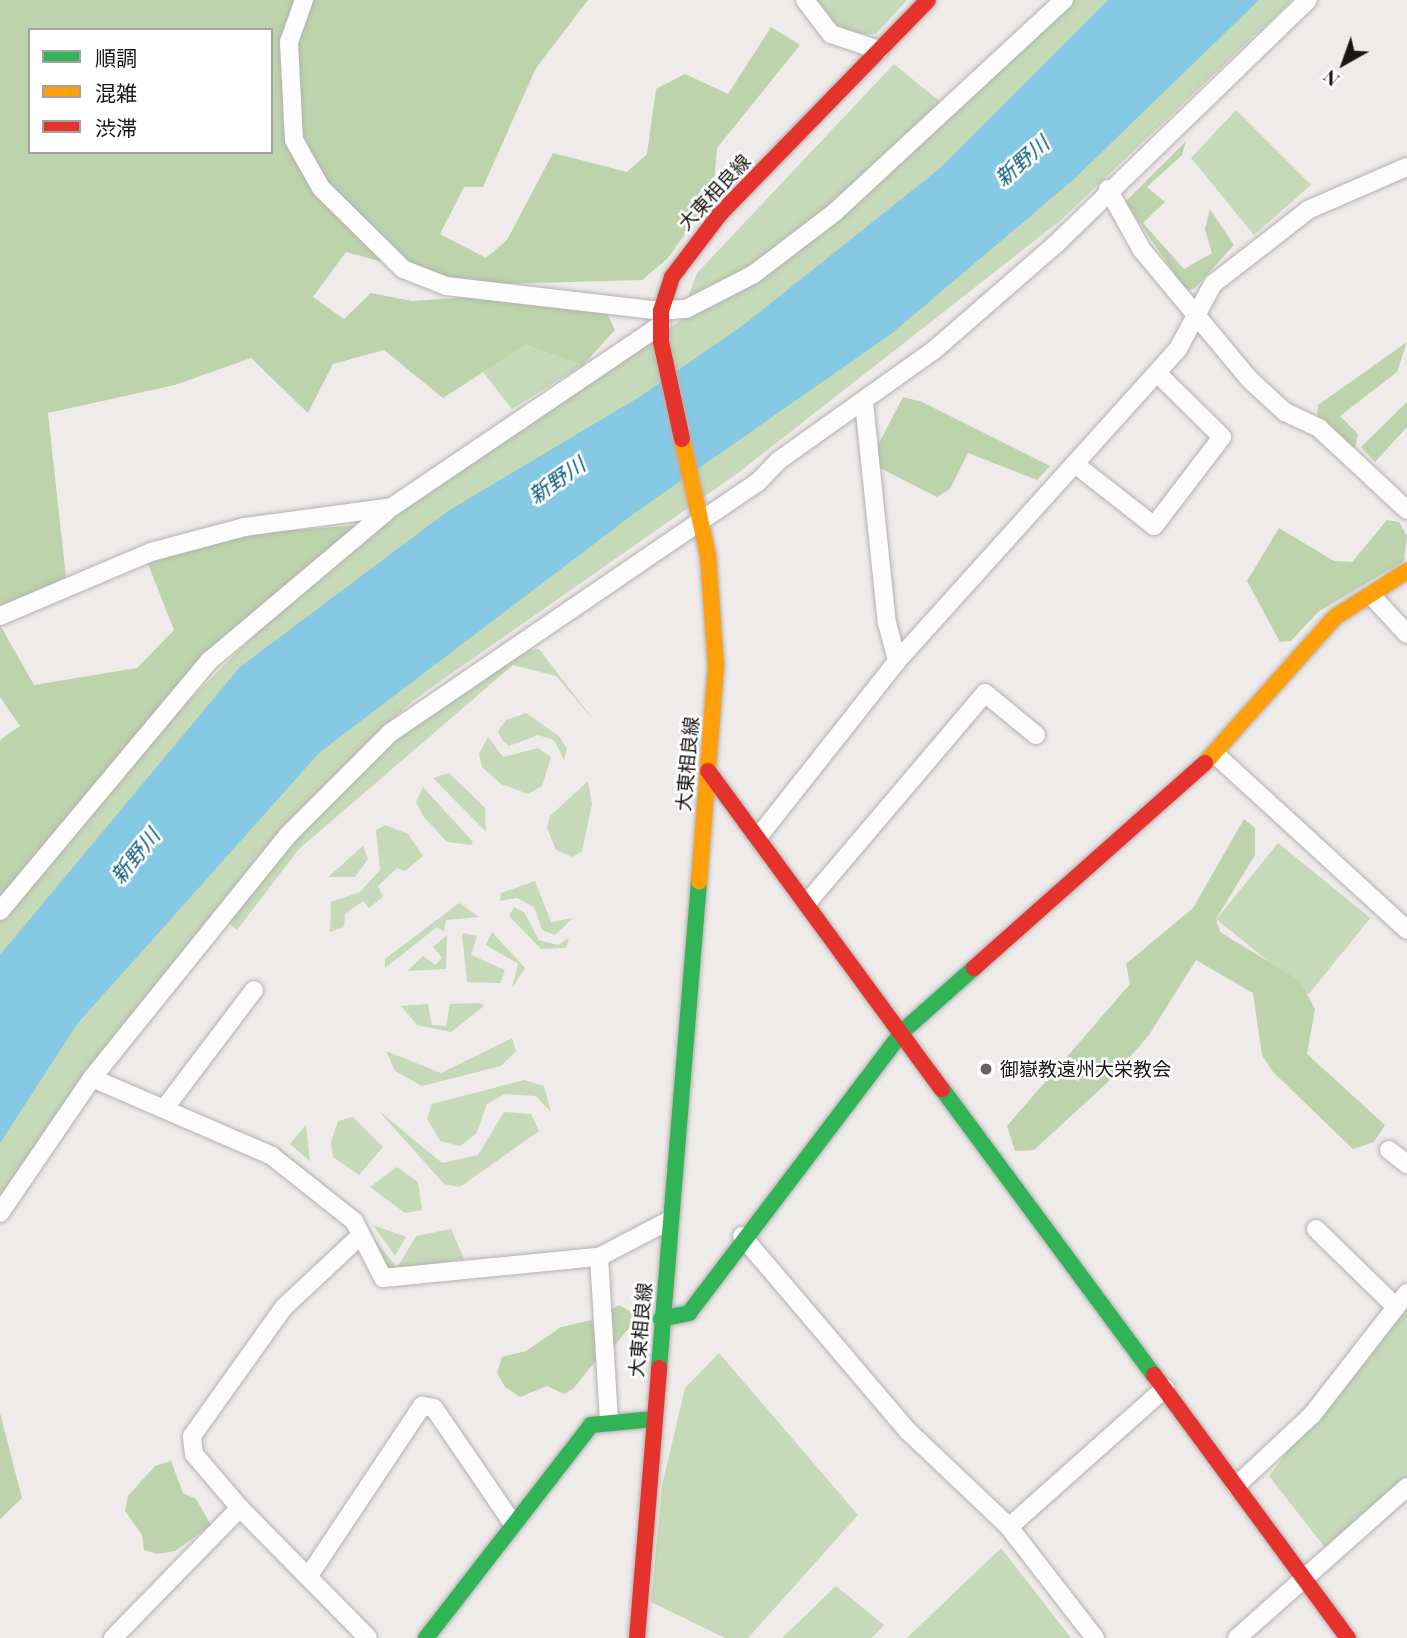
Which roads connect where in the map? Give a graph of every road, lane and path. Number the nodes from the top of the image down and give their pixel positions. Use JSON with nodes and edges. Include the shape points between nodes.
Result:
{"nodes":[{"id":1,"x":304,"y":0,"type":"edge"},
{"id":2,"x":805,"y":0,"type":"edge"},
{"id":3,"x":928,"y":0,"type":"edge"},
{"id":4,"x":1063,"y":0,"type":"edge"},
{"id":5,"x":1308,"y":0,"type":"edge"},
{"id":6,"x":879,"y":50,"type":"junction"},
{"id":7,"x":1407,"y":167,"type":"edge"},
{"id":8,"x":1108,"y":190,"type":"junction"},
{"id":9,"x":1195,"y":318,"type":"junction"},
{"id":10,"x":661,"y":326,"type":"junction"},
{"id":11,"x":1157,"y":373,"type":"junction"},
{"id":12,"x":864,"y":402,"type":"junction"},
{"id":13,"x":1074,"y":464,"type":"junction"},
{"id":14,"x":392,"y":507,"type":"junction"},
{"id":15,"x":1407,"y":510,"type":"edge"},
{"id":16,"x":701,"y":515,"type":"junction"},
{"id":17,"x":1407,"y":571,"type":"edge"},
{"id":18,"x":1370,"y":595,"type":"junction"},
{"id":19,"x":0,"y":616,"type":"edge"},
{"id":20,"x":1407,"y":634,"type":"edge"},
{"id":21,"x":897,"y":661,"type":"junction"},
{"id":22,"x":1036,"y":735,"type":"dead end"},
{"id":23,"x":1215,"y":754,"type":"junction"},
{"id":24,"x":708,"y":771,"type":"junction"},
{"id":25,"x":759,"y":836,"type":"junction"},
{"id":26,"x":807,"y":903,"type":"junction"},
{"id":27,"x":0,"y":911,"type":"edge"},
{"id":28,"x":1407,"y":930,"type":"edge"},
{"id":29,"x":254,"y":990,"type":"dead end"},
{"id":30,"x":903,"y":1031,"type":"junction"},
{"id":31,"x":92,"y":1078,"type":"junction"},
{"id":32,"x":164,"y":1110,"type":"junction"},
{"id":33,"x":1389,"y":1150,"type":"dead end"},
{"id":34,"x":1407,"y":1164,"type":"edge"},
{"id":35,"x":0,"y":1213,"type":"edge"},
{"id":36,"x":670,"y":1220,"type":"junction"},
{"id":37,"x":1316,"y":1229,"type":"dead end"},
{"id":38,"x":360,"y":1236,"type":"junction"},
{"id":39,"x":742,"y":1236,"type":"junction"},
{"id":40,"x":598,"y":1257,"type":"junction"},
{"id":41,"x":1402,"y":1300,"type":"edge"},
{"id":42,"x":661,"y":1319,"type":"junction"},
{"id":43,"x":1165,"y":1388,"type":"junction"},
{"id":44,"x":653,"y":1419,"type":"junction"},
{"id":45,"x":609,"y":1420,"type":"junction"},
{"id":46,"x":1236,"y":1486,"type":"junction"},
{"id":47,"x":1407,"y":1487,"type":"edge"},
{"id":48,"x":240,"y":1507,"type":"junction"},
{"id":49,"x":513,"y":1524,"type":"junction"},
{"id":50,"x":1009,"y":1527,"type":"junction"},
{"id":51,"x":308,"y":1577,"type":"junction"},
{"id":52,"x":1304,"y":1577,"type":"junction"},
{"id":53,"x":113,"y":1638,"type":"edge"},
{"id":54,"x":368,"y":1638,"type":"edge"},
{"id":55,"x":426,"y":1638,"type":"edge"},
{"id":56,"x":637,"y":1638,"type":"edge"},
{"id":57,"x":1095,"y":1638,"type":"edge"},
{"id":58,"x":1237,"y":1638,"type":"edge"},
{"id":59,"x":1348,"y":1638,"type":"edge"}],
"edges":[{"from":1,"to":10,"type":"street","via":[[289,42],[294,140],[321,188],[403,269],[446,286]]},
{"from":2,"to":6,"type":"street","via":[[831,34]]},
{"from":3,"to":6,"type":"street","name":"大東相良線"},
{"from":4,"to":10,"type":"street","via":[[835,212],[754,274]]},
{"from":5,"to":8,"type":"street"},
{"from":6,"to":10,"type":"street","name":"大東相良線","via":[[688,251]]},
{"from":7,"to":9,"type":"street","via":[[1308,210],[1235,263]]},
{"from":8,"to":9,"type":"street","via":[[1142,250]]},
{"from":8,"to":12,"type":"street","via":[[1000,294]]},
{"from":9,"to":11,"type":"street"},
{"from":9,"to":15,"type":"street","via":[[1285,412],[1319,428]]},
{"from":10,"to":14,"type":"street"},
{"from":10,"to":16,"type":"street","name":"大東相良線"},
{"from":11,"to":13,"type":"street"},
{"from":11,"to":13,"type":"street","via":[[1222,437],[1154,526]]},
{"from":12,"to":16,"type":"street"},
{"from":12,"to":21,"type":"street","via":[[887,623]]},
{"from":13,"to":21,"type":"street"},
{"from":14,"to":19,"type":"street","via":[[245,527],[151,552]]},
{"from":14,"to":27,"type":"street","via":[[209,661]]},
{"from":16,"to":24,"type":"street","name":"大東相良線","via":[[716,666]]},
{"from":16,"to":31,"type":"street","via":[[390,733],[288,835]]},
{"from":17,"to":18,"type":"street"},
{"from":18,"to":20,"type":"street"},
{"from":18,"to":23,"type":"street","via":[[1310,641]]},
{"from":21,"to":25,"type":"street"},
{"from":22,"to":26,"type":"street","via":[[985,693]]},
{"from":23,"to":28,"type":"street"},
{"from":23,"to":30,"type":"street"},
{"from":24,"to":25,"type":"street"},
{"from":24,"to":36,"type":"street","name":"大東相良線"},
{"from":25,"to":26,"type":"street"},
{"from":26,"to":30,"type":"street"},
{"from":29,"to":32,"type":"street"},
{"from":30,"to":39,"type":"street"},
{"from":30,"to":43,"type":"street"},
{"from":31,"to":32,"type":"street"},
{"from":31,"to":35,"type":"street"},
{"from":32,"to":38,"type":"street","via":[[272,1156],[354,1221]]},
{"from":33,"to":34,"type":"street"},
{"from":36,"to":40,"type":"street"},
{"from":36,"to":42,"type":"street","name":"大東相良線"},
{"from":37,"to":41,"type":"street"},
{"from":38,"to":40,"type":"street","via":[[383,1278]]},
{"from":38,"to":48,"type":"street","via":[[284,1307],[191,1436],[194,1454]]},
{"from":39,"to":42,"type":"street","via":[[689,1313]]},
{"from":39,"to":50,"type":"street","via":[[908,1431]]},
{"from":40,"to":45,"type":"street"},
{"from":41,"to":46,"type":"street","via":[[1312,1415]]},
{"from":42,"to":44,"type":"street","name":"大東相良線"},
{"from":43,"to":46,"type":"street"},
{"from":43,"to":50,"type":"street"},
{"from":44,"to":45,"type":"street"},
{"from":44,"to":56,"type":"street","name":"大東相良線"},
{"from":45,"to":49,"type":"street","via":[[590,1425]]},
{"from":46,"to":52,"type":"street"},
{"from":47,"to":52,"type":"street"},
{"from":48,"to":51,"type":"street"},
{"from":48,"to":53,"type":"street"},
{"from":49,"to":51,"type":"street","via":[[434,1408],[422,1406]]},
{"from":49,"to":55,"type":"street"},
{"from":50,"to":57,"type":"street"},
{"from":51,"to":54,"type":"street"},
{"from":52,"to":58,"type":"street"},
{"from":52,"to":59,"type":"street"}]}
